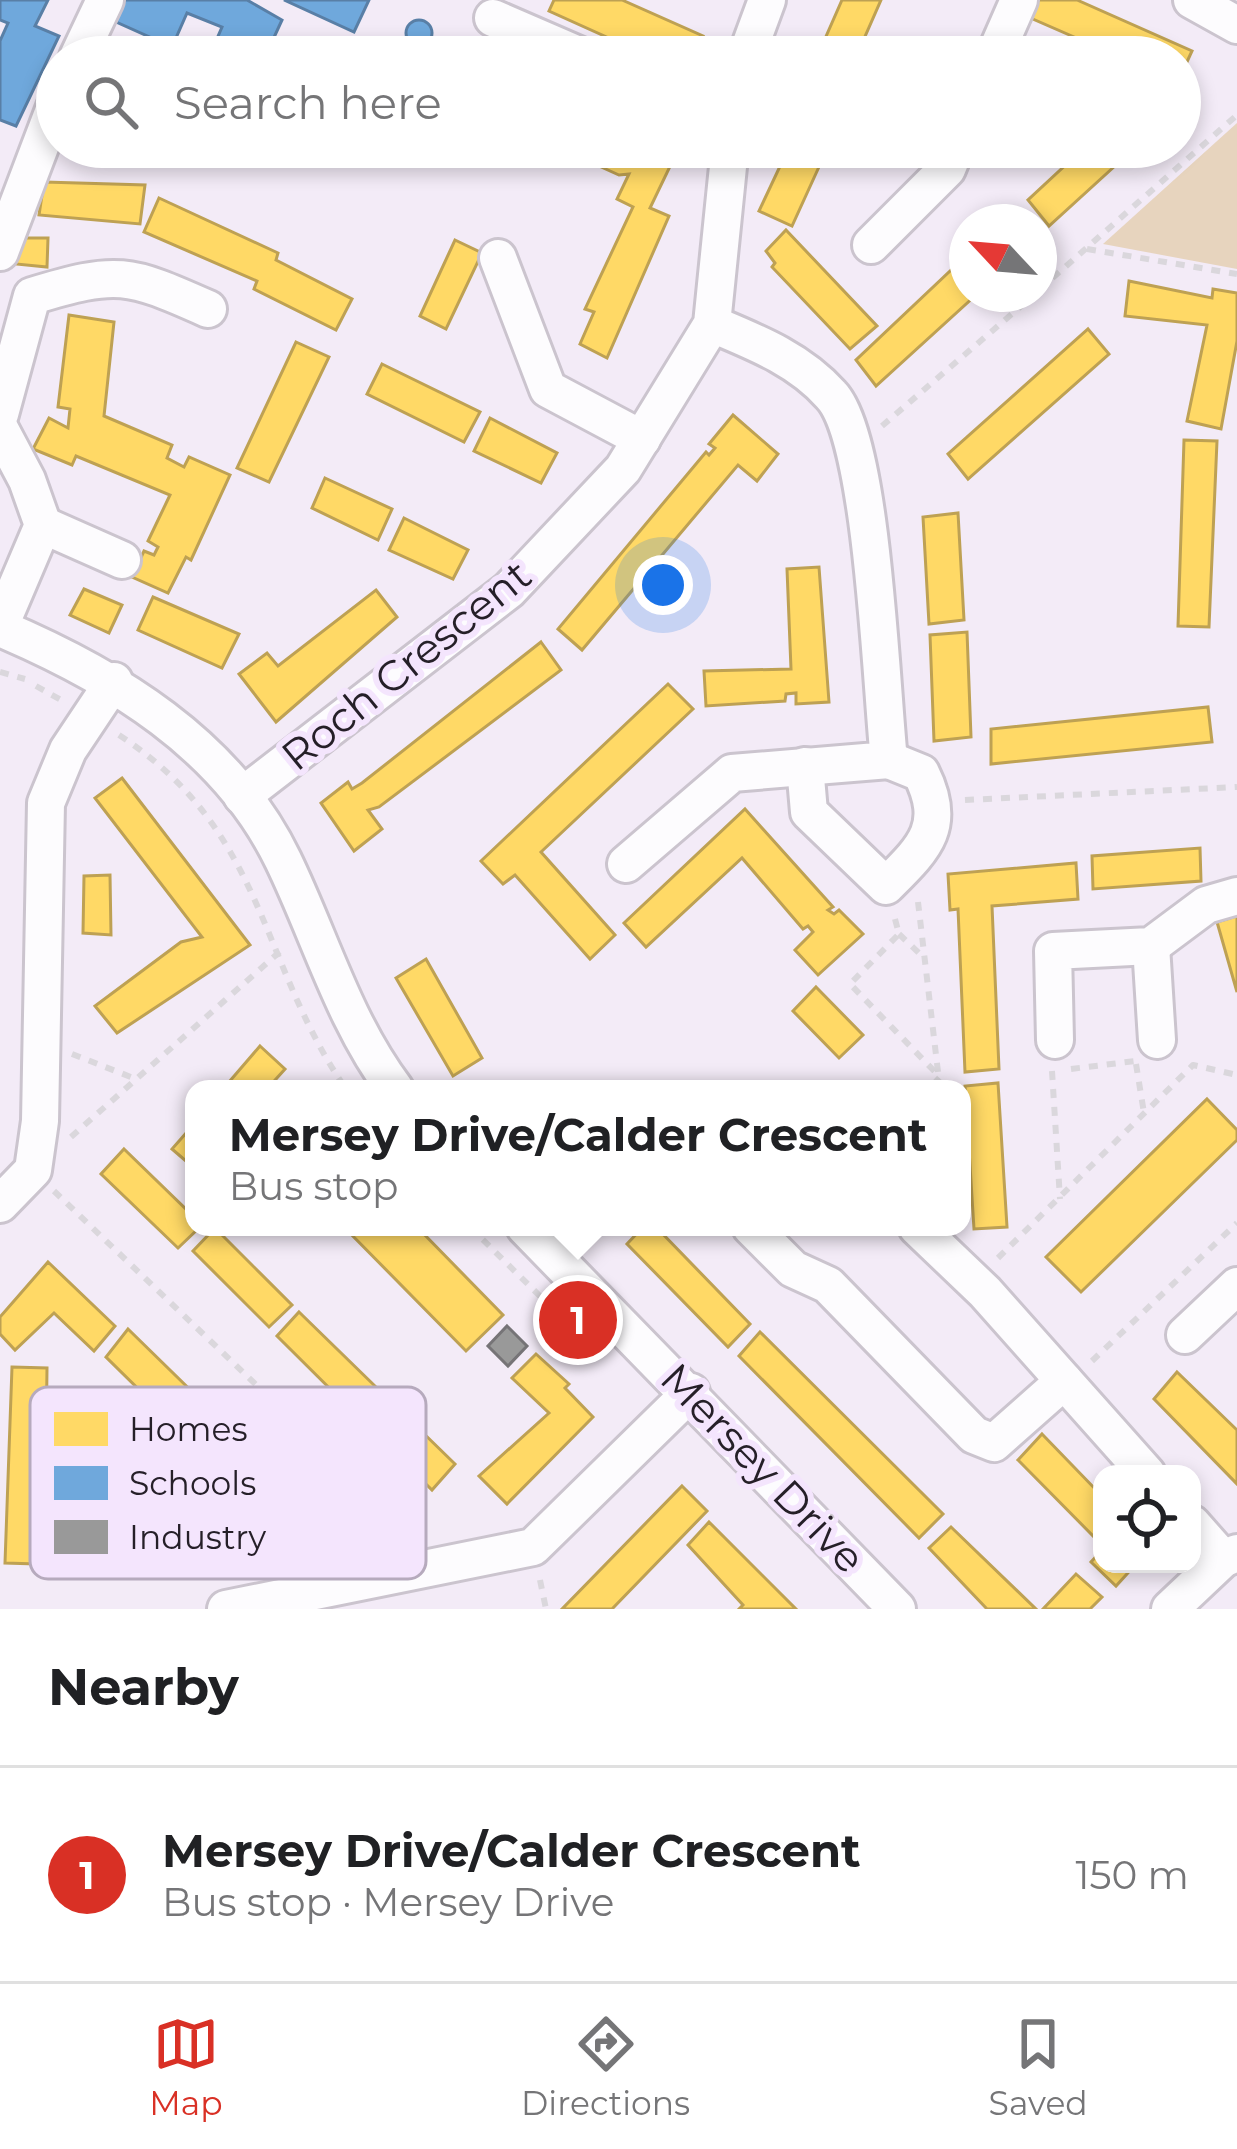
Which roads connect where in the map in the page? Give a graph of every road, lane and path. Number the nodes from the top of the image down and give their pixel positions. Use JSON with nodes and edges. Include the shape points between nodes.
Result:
{"nodes":[{"id":1,"x":105,"y":0,"type":"edge"},
{"id":2,"x":766,"y":0,"type":"edge"},
{"id":3,"x":1019,"y":0,"type":"edge"},
{"id":4,"x":1192,"y":0,"type":"edge"},
{"id":5,"x":493,"y":18,"type":"dead end"},
{"id":6,"x":1237,"y":25,"type":"edge"},
{"id":7,"x":88,"y":36,"type":"edge"},
{"id":8,"x":535,"y":36,"type":"edge"},
{"id":9,"x":753,"y":36,"type":"edge"},
{"id":10,"x":1003,"y":36,"type":"edge"},
{"id":11,"x":1237,"y":115,"type":"edge"},
{"id":12,"x":1201,"y":147,"type":"edge"},
{"id":13,"x":36,"y":157,"type":"edge"},
{"id":14,"x":728,"y":168,"type":"edge"},
{"id":15,"x":948,"y":168,"type":"edge"},
{"id":16,"x":1178,"y":168,"type":"edge"},
{"id":17,"x":871,"y":245,"type":"dead end"},
{"id":18,"x":1087,"y":249,"type":"junction"},
{"id":19,"x":0,"y":252,"type":"edge"},
{"id":20,"x":498,"y":258,"type":"dead end"},
{"id":21,"x":1237,"y":274,"type":"edge"},
{"id":22,"x":1057,"y":275,"type":"edge"},
{"id":23,"x":208,"y":309,"type":"dead end"},
{"id":24,"x":1014,"y":312,"type":"edge"},
{"id":25,"x":712,"y":324,"type":"junction"},
{"id":26,"x":0,"y":414,"type":"edge"},
{"id":27,"x":0,"y":429,"type":"edge"},
{"id":28,"x":642,"y":440,"type":"junction"},
{"id":29,"x":856,"y":448,"type":"junction"},
{"id":30,"x":43,"y":525,"type":"junction"},
{"id":31,"x":122,"y":560,"type":"dead end"},
{"id":32,"x":0,"y":627,"type":"edge"},
{"id":33,"x":0,"y":672,"type":"edge"},
{"id":34,"x":113,"y":681,"type":"junction"},
{"id":35,"x":90,"y":717,"type":"junction"},
{"id":36,"x":889,"y":760,"type":"junction"},
{"id":37,"x":805,"y":766,"type":"junction"},
{"id":38,"x":1237,"y":787,"type":"edge"},
{"id":39,"x":242,"y":796,"type":"junction"},
{"id":40,"x":935,"y":801,"type":"junction"},
{"id":41,"x":626,"y":864,"type":"dead end"},
{"id":42,"x":897,"y":875,"type":"junction"},
{"id":43,"x":1237,"y":896,"type":"edge"},
{"id":44,"x":310,"y":924,"type":"junction"},
{"id":45,"x":899,"y":934,"type":"junction"},
{"id":46,"x":1151,"y":946,"type":"junction"},
{"id":47,"x":279,"y":952,"type":"junction"},
{"id":48,"x":924,"y":958,"type":"junction"},
{"id":49,"x":1055,"y":1040,"type":"dead end"},
{"id":50,"x":42,"y":1042,"type":"junction"},
{"id":51,"x":1165,"y":1057,"type":"junction"},
{"id":52,"x":1237,"y":1075,"type":"edge"},
{"id":53,"x":940,"y":1077,"type":"junction"},
{"id":54,"x":136,"y":1079,"type":"junction"},
{"id":55,"x":340,"y":1080,"type":"edge"},
{"id":56,"x":389,"y":1080,"type":"edge"},
{"id":57,"x":937,"y":1080,"type":"edge"},
{"id":58,"x":1144,"y":1113,"type":"junction"},
{"id":59,"x":33,"y":1170,"type":"junction"},
{"id":60,"x":1060,"y":1198,"type":"junction"},
{"id":61,"x":0,"y":1204,"type":"edge"},
{"id":62,"x":1237,"y":1222,"type":"edge"},
{"id":63,"x":534,"y":1236,"type":"edge"},
{"id":64,"x":760,"y":1236,"type":"edge"},
{"id":65,"x":925,"y":1236,"type":"edge"},
{"id":66,"x":974,"y":1282,"type":"junction"},
{"id":67,"x":1237,"y":1286,"type":"edge"},
{"id":68,"x":1186,"y":1335,"type":"dead end"},
{"id":69,"x":1066,"y":1383,"type":"junction"},
{"id":70,"x":259,"y":1387,"type":"edge"},
{"id":71,"x":691,"y":1392,"type":"junction"},
{"id":72,"x":1140,"y":1465,"type":"edge"},
{"id":73,"x":1201,"y":1532,"type":"edge"},
{"id":74,"x":426,"y":1549,"type":"edge"},
{"id":75,"x":1230,"y":1556,"type":"edge"},
{"id":76,"x":445,"y":1567,"type":"junction"},
{"id":77,"x":426,"y":1571,"type":"edge"},
{"id":78,"x":382,"y":1579,"type":"edge"},
{"id":79,"x":226,"y":1609,"type":"edge"},
{"id":80,"x":897,"y":1609,"type":"edge"},
{"id":81,"x":1170,"y":1609,"type":"edge"}],
"edges":[{"from":1,"to":7,"type":"street"},
{"from":2,"to":9,"type":"street"},
{"from":3,"to":10,"type":"street"},
{"from":4,"to":6,"type":"street"},
{"from":5,"to":8,"type":"street"},
{"from":11,"to":12,"type":"path"},
{"from":13,"to":19,"type":"street"},
{"from":14,"to":25,"type":"street","name":"Roch Crescent"},
{"from":15,"to":17,"type":"street"},
{"from":16,"to":18,"type":"path"},
{"from":18,"to":21,"type":"path"},
{"from":18,"to":22,"type":"path"},
{"from":20,"to":28,"type":"street","via":[[548,388]]},
{"from":23,"to":26,"type":"street","via":[[133,276],[96,277],[32,296]]},
{"from":24,"to":29,"type":"path"},
{"from":25,"to":28,"type":"street","name":"Roch Crescent"},
{"from":25,"to":29,"type":"street","via":[[782,354],[834,397]]},
{"from":27,"to":30,"type":"street"},
{"from":28,"to":39,"type":"street","name":"Roch Crescent","via":[[509,590]]},
{"from":29,"to":36,"type":"street"},
{"from":30,"to":31,"type":"street"},
{"from":30,"to":32,"type":"street"},
{"from":32,"to":34,"type":"street"},
{"from":33,"to":35,"type":"path"},
{"from":34,"to":35,"type":"street"},
{"from":34,"to":39,"type":"street","via":[[182,732]]},
{"from":35,"to":47,"type":"path","via":[[138,748],[216,825]]},
{"from":35,"to":50,"type":"street","via":[[46,803]]},
{"from":36,"to":37,"type":"street"},
{"from":36,"to":40,"type":"street","via":[[921,772]]},
{"from":37,"to":41,"type":"street","via":[[732,773]]},
{"from":37,"to":42,"type":"street","via":[[809,812]]},
{"from":38,"to":40,"type":"path"},
{"from":39,"to":44,"type":"street","via":[[281,855]]},
{"from":40,"to":42,"type":"street","via":[[926,845]]},
{"from":42,"to":45,"type":"path"},
{"from":42,"to":48,"type":"path","via":[[916,879]]},
{"from":43,"to":46,"type":"street","via":[[1206,905]]},
{"from":44,"to":47,"type":"path"},
{"from":44,"to":56,"type":"street"},
{"from":45,"to":48,"type":"path"},
{"from":45,"to":53,"type":"path","via":[[850,984]]},
{"from":46,"to":49,"type":"street","via":[[1053,951]]},
{"from":46,"to":51,"type":"street"},
{"from":47,"to":54,"type":"path"},
{"from":47,"to":55,"type":"path"},
{"from":48,"to":53,"type":"path"},
{"from":50,"to":54,"type":"path"},
{"from":50,"to":59,"type":"street"},
{"from":51,"to":52,"type":"path"},
{"from":51,"to":58,"type":"path"},
{"from":51,"to":58,"type":"path"},
{"from":51,"to":60,"type":"path","via":[[1051,1072]]},
{"from":53,"to":57,"type":"path"},
{"from":54,"to":59,"type":"path"},
{"from":58,"to":60,"type":"path"},
{"from":59,"to":61,"type":"street"},
{"from":59,"to":70,"type":"path"},
{"from":60,"to":66,"type":"path"},
{"from":62,"to":69,"type":"path"},
{"from":63,"to":71,"type":"street","name":"Mersey Drive"},
{"from":64,"to":69,"type":"street","via":[[793,1269],[828,1285],[974,1435],[994,1443]]},
{"from":65,"to":66,"type":"street"},
{"from":66,"to":69,"type":"street"},
{"from":67,"to":68,"type":"street"},
{"from":69,"to":72,"type":"street"},
{"from":71,"to":76,"type":"street","via":[[533,1547]]},
{"from":71,"to":80,"type":"street","name":"Mersey Drive"},
{"from":73,"to":75,"type":"street"},
{"from":74,"to":76,"type":"path"},
{"from":75,"to":81,"type":"street"},
{"from":76,"to":77,"type":"street"},
{"from":78,"to":79,"type":"street"}]}
